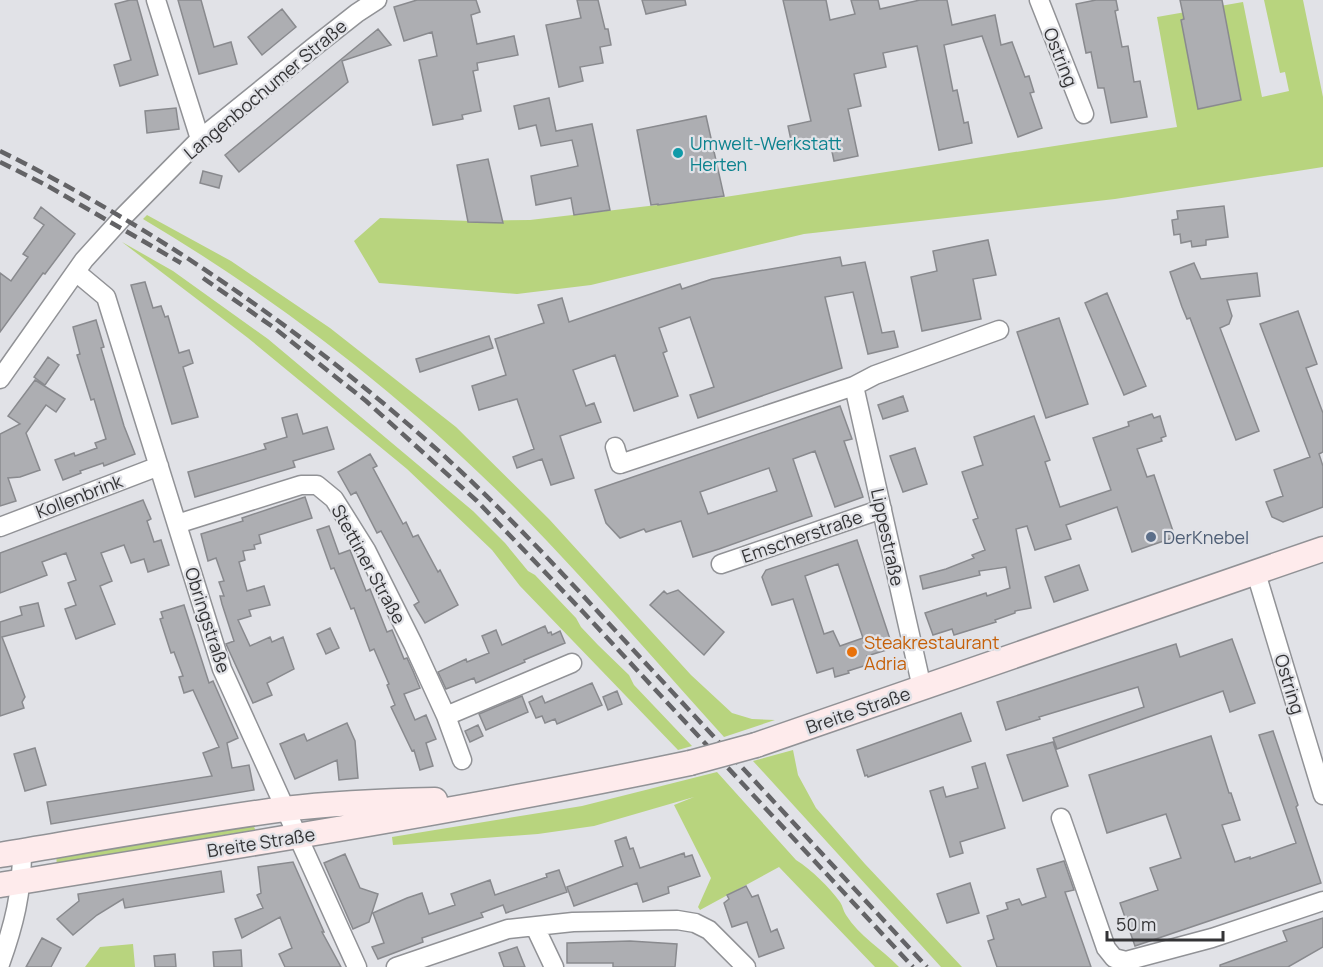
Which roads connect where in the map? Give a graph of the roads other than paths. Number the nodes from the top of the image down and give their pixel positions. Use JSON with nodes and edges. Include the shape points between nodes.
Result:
{"nodes":[{"id":1,"x":156,"y":0,"type":"edge"},
{"id":2,"x":377,"y":0,"type":"edge"},
{"id":3,"x":1038,"y":0,"type":"edge"},
{"id":4,"x":1084,"y":114,"type":"dead end"},
{"id":5,"x":200,"y":139,"type":"junction"},
{"id":6,"x":76,"y":272,"type":"junction"},
{"id":7,"x":999,"y":330,"type":"dead end"},
{"id":8,"x":0,"y":379,"type":"edge"},
{"id":9,"x":854,"y":386,"type":"junction"},
{"id":10,"x":615,"y":447,"type":"dead end"},
{"id":11,"x":159,"y":466,"type":"junction"},
{"id":12,"x":882,"y":509,"type":"junction"},
{"id":13,"x":177,"y":524,"type":"junction"},
{"id":14,"x":0,"y":527,"type":"edge"},
{"id":15,"x":1323,"y":549,"type":"edge"},
{"id":16,"x":722,"y":564,"type":"dead end"},
{"id":17,"x":1256,"y":573,"type":"junction"},
{"id":18,"x":572,"y":663,"type":"dead end"},
{"id":19,"x":922,"y":688,"type":"junction"},
{"id":20,"x":446,"y":716,"type":"junction"},
{"id":21,"x":462,"y":760,"type":"dead end"},
{"id":22,"x":1323,"y":795,"type":"edge"},
{"id":23,"x":521,"y":796,"type":"junction"},
{"id":24,"x":286,"y":809,"type":"junction"},
{"id":25,"x":1061,"y":818,"type":"dead end"},
{"id":26,"x":298,"y":836,"type":"junction"},
{"id":27,"x":11,"y":853,"type":"edge"},
{"id":28,"x":11,"y":883,"type":"edge"},
{"id":29,"x":1323,"y":901,"type":"edge"},
{"id":30,"x":536,"y":927,"type":"junction"},
{"id":31,"x":0,"y":964,"type":"edge"},
{"id":32,"x":357,"y":967,"type":"edge"},
{"id":33,"x":396,"y":967,"type":"edge"},
{"id":34,"x":554,"y":967,"type":"edge"},
{"id":35,"x":746,"y":967,"type":"edge"}],
"edges":[{"from":1,"to":5,"type":"street"},
{"from":2,"to":5,"type":"street","name":"Langenbochumer Straße"},
{"from":3,"to":4,"type":"street","name":"Ostring"},
{"from":5,"to":6,"type":"street","name":"Langenbochumer Straße","via":[[116,224]]},
{"from":6,"to":8,"type":"street","name":"Langenbochumer Straße"},
{"from":6,"to":11,"type":"street","name":"Obringstraße","via":[[106,297]]},
{"from":7,"to":9,"type":"street"},
{"from":9,"to":10,"type":"street","via":[[620,464]]},
{"from":9,"to":12,"type":"street","name":"Lippestraße"},
{"from":11,"to":13,"type":"street","name":"Obringstraße"},
{"from":11,"to":14,"type":"street","name":"Kollenbrink"},
{"from":12,"to":16,"type":"street","name":"Emscherstraße"},
{"from":12,"to":19,"type":"street","name":"Lippestraße"},
{"from":13,"to":20,"type":"street","name":"Stettiner Straße","via":[[301,485],[317,485],[334,499],[366,550]]},
{"from":13,"to":24,"type":"street","name":"Obringstraße","via":[[222,669]]},
{"from":15,"to":17,"type":"street","name":"Breite Straße"},
{"from":17,"to":19,"type":"street","name":"Breite Straße"},
{"from":17,"to":22,"type":"street","name":"Ostring"},
{"from":18,"to":20,"type":"street"},
{"from":19,"to":23,"type":"street","name":"Breite Straße","bridge":true,"via":[[756,745],[690,763]]},
{"from":20,"to":21,"type":"street","name":"Stettiner Straße"},
{"from":23,"to":24,"type":"street","name":"Breite Straße"},
{"from":23,"to":26,"type":"street","name":"Breite Straße"},
{"from":24,"to":26,"type":"street","name":"Obringstraße"},
{"from":24,"to":27,"type":"street","name":"Breite Straße"},
{"from":25,"to":29,"type":"street","via":[[1106,948],[1114,958],[1126,960],[1212,938]]},
{"from":26,"to":28,"type":"street","name":"Breite Straße"},
{"from":26,"to":32,"type":"street","name":"Obringstraße"},
{"from":27,"to":28,"type":"street"},
{"from":28,"to":31,"type":"street","via":[[12,930]]},
{"from":30,"to":33,"type":"street","via":[[508,929]]},
{"from":30,"to":34,"type":"street"},
{"from":30,"to":35,"type":"street","via":[[573,922],[696,923],[709,930]]}]}
